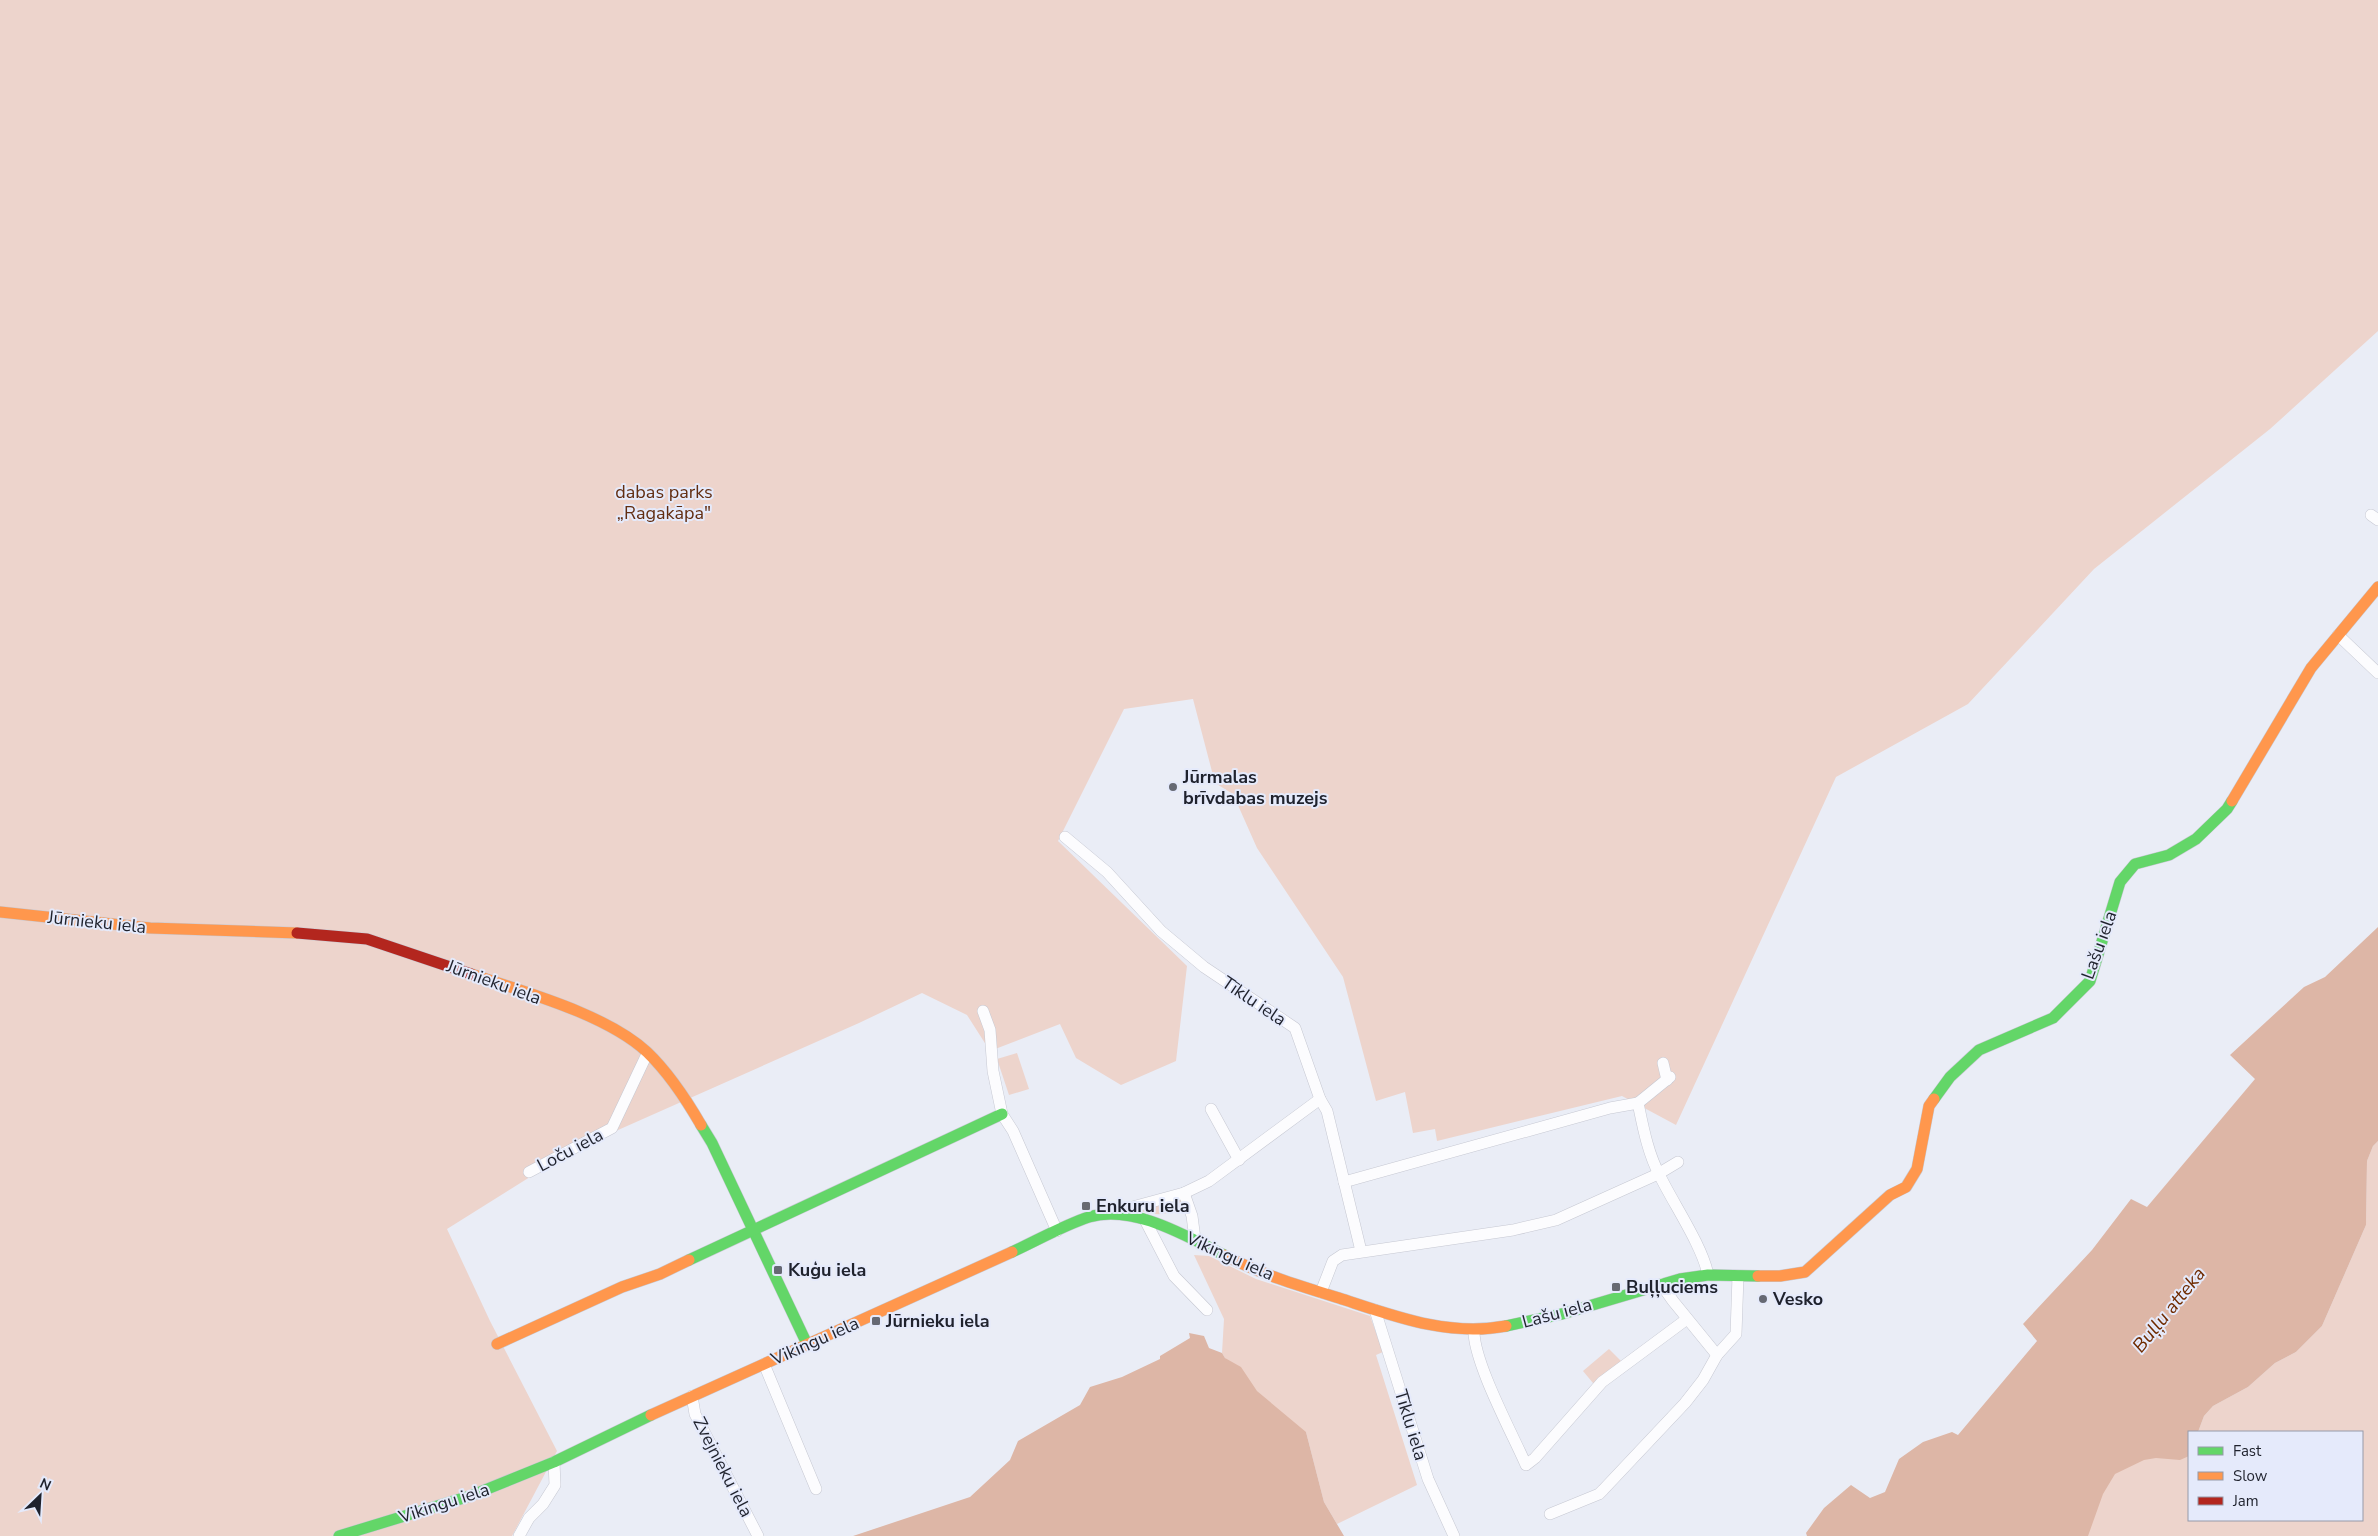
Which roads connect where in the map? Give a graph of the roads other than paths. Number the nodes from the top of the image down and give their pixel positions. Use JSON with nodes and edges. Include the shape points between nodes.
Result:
{"nodes":[{"id":1,"x":2378,"y":586,"type":"edge"},
{"id":2,"x":2338,"y":635,"type":"junction"},
{"id":3,"x":2378,"y":673,"type":"edge"},
{"id":4,"x":1065,"y":837,"type":"dead end"},
{"id":5,"x":0,"y":912,"type":"edge"},
{"id":6,"x":983,"y":1012,"type":"dead end"},
{"id":7,"x":647,"y":1054,"type":"junction"},
{"id":8,"x":1663,"y":1063,"type":"dead end"},
{"id":9,"x":1320,"y":1099,"type":"junction"},
{"id":10,"x":1638,"y":1103,"type":"junction"},
{"id":11,"x":1211,"y":1110,"type":"dead end"},
{"id":12,"x":1002,"y":1114,"type":"junction"},
{"id":13,"x":1239,"y":1160,"type":"junction"},
{"id":14,"x":1678,"y":1162,"type":"dead end"},
{"id":15,"x":529,"y":1172,"type":"dead end"},
{"id":16,"x":1658,"y":1174,"type":"junction"},
{"id":17,"x":1344,"y":1182,"type":"junction"},
{"id":18,"x":1184,"y":1193,"type":"junction"},
{"id":19,"x":1108,"y":1214,"type":"junction"},
{"id":20,"x":1146,"y":1220,"type":"junction"},
{"id":21,"x":751,"y":1230,"type":"junction"},
{"id":22,"x":1056,"y":1231,"type":"junction"},
{"id":23,"x":1195,"y":1239,"type":"junction"},
{"id":24,"x":1361,"y":1251,"type":"junction"},
{"id":25,"x":1708,"y":1276,"type":"junction"},
{"id":26,"x":1738,"y":1276,"type":"junction"},
{"id":27,"x":1662,"y":1284,"type":"junction"},
{"id":28,"x":1320,"y":1292,"type":"junction"},
{"id":29,"x":1207,"y":1310,"type":"dead end"},
{"id":30,"x":1375,"y":1310,"type":"junction"},
{"id":31,"x":1687,"y":1319,"type":"junction"},
{"id":32,"x":1474,"y":1330,"type":"junction"},
{"id":33,"x":498,"y":1344,"type":"dead end"},
{"id":34,"x":806,"y":1344,"type":"junction"},
{"id":35,"x":1717,"y":1355,"type":"junction"},
{"id":36,"x":764,"y":1364,"type":"junction"},
{"id":37,"x":692,"y":1396,"type":"junction"},
{"id":38,"x":554,"y":1462,"type":"junction"},
{"id":39,"x":816,"y":1489,"type":"dead end"},
{"id":40,"x":1550,"y":1514,"type":"dead end"},
{"id":41,"x":339,"y":1536,"type":"edge"},
{"id":42,"x":519,"y":1536,"type":"edge"},
{"id":43,"x":758,"y":1536,"type":"edge"},
{"id":44,"x":1454,"y":1536,"type":"edge"}],
"edges":[{"from":1,"to":2,"type":"street","name":"Lašu iela"},
{"from":2,"to":3,"type":"street"},
{"from":2,"to":26,"type":"street","name":"Lašu iela","via":[[2311,668],[2227,809],[2196,839],[2169,855],[2135,864],[2120,882],[2090,981],[2053,1018],[1979,1050],[1950,1077],[1929,1106],[1916,1169],[1906,1187],[1890,1195],[1806,1272]]},
{"from":4,"to":9,"type":"street","name":"Tīklu iela","via":[[1107,872],[1161,931],[1204,967],[1295,1028]]},
{"from":5,"to":7,"type":"street","name":"Jūrnieku iela","via":[[200,931],[363,938],[558,1005],[614,1031]]},
{"from":6,"to":12,"type":"street","via":[[990,1030],[993,1071]]},
{"from":7,"to":15,"type":"street","name":"Loču iela","via":[[612,1128]]},
{"from":7,"to":21,"type":"street","name":"Jūrnieku iela","via":[[669,1077],[694,1112],[712,1143]]},
{"from":8,"to":10,"type":"street","via":[[1669,1079]]},
{"from":9,"to":13,"type":"street"},
{"from":9,"to":17,"type":"street","name":"Tīklu iela","via":[[1327,1111]]},
{"from":10,"to":16,"type":"street"},
{"from":10,"to":17,"type":"street"},
{"from":11,"to":13,"type":"street"},
{"from":12,"to":21,"type":"street"},
{"from":12,"to":22,"type":"street","via":[[1011,1127]]},
{"from":13,"to":18,"type":"street","via":[[1210,1181]]},
{"from":14,"to":16,"type":"street"},
{"from":16,"to":24,"type":"street","via":[[1556,1220],[1513,1230]]},
{"from":16,"to":25,"type":"street","via":[[1699,1251]]},
{"from":17,"to":24,"type":"street","name":"Tīklu iela"},
{"from":18,"to":19,"type":"street"},
{"from":18,"to":23,"type":"street"},
{"from":19,"to":20,"type":"street","name":"Vikingu iela"},
{"from":19,"to":22,"type":"street","name":"Vikingu iela","via":[[1090,1217]]},
{"from":20,"to":23,"type":"street","name":"Vikingu iela"},
{"from":20,"to":29,"type":"street","via":[[1174,1276]]},
{"from":21,"to":33,"type":"street","via":[[660,1274],[622,1286]]},
{"from":21,"to":34,"type":"street","name":"Jūrnieku iela"},
{"from":22,"to":34,"type":"street","name":"Vikingu iela"},
{"from":23,"to":28,"type":"street","name":"Vikingu iela","via":[[1252,1268]]},
{"from":24,"to":28,"type":"street","via":[[1342,1254],[1333,1261]]},
{"from":25,"to":26,"type":"street","name":"Lašu iela"},
{"from":25,"to":27,"type":"street","name":"Lašu iela"},
{"from":26,"to":35,"type":"street","via":[[1736,1334]]},
{"from":27,"to":31,"type":"street"},
{"from":27,"to":32,"type":"street","name":"Lašu iela","via":[[1512,1325]]},
{"from":28,"to":30,"type":"street","name":"Vikingu iela"},
{"from":30,"to":32,"type":"street","name":"Lašu iela","via":[[1408,1321]]},
{"from":30,"to":44,"type":"street","name":"Tīklu iela","via":[[1428,1479]]},
{"from":31,"to":32,"type":"street","via":[[1602,1382],[1526,1465],[1481,1363]]},
{"from":31,"to":35,"type":"street"},
{"from":34,"to":36,"type":"street","name":"Vikingu iela"},
{"from":35,"to":40,"type":"street","via":[[1704,1380],[1685,1403],[1599,1494]]},
{"from":36,"to":37,"type":"street","name":"Vikingu iela"},
{"from":36,"to":39,"type":"street"},
{"from":37,"to":38,"type":"street","name":"Vikingu iela"},
{"from":37,"to":43,"type":"street","name":"Zvejnieku iela","via":[[695,1414]]},
{"from":38,"to":41,"type":"street","name":"Vikingu iela","via":[[470,1496]]},
{"from":38,"to":42,"type":"street","via":[[555,1485]]}]}
